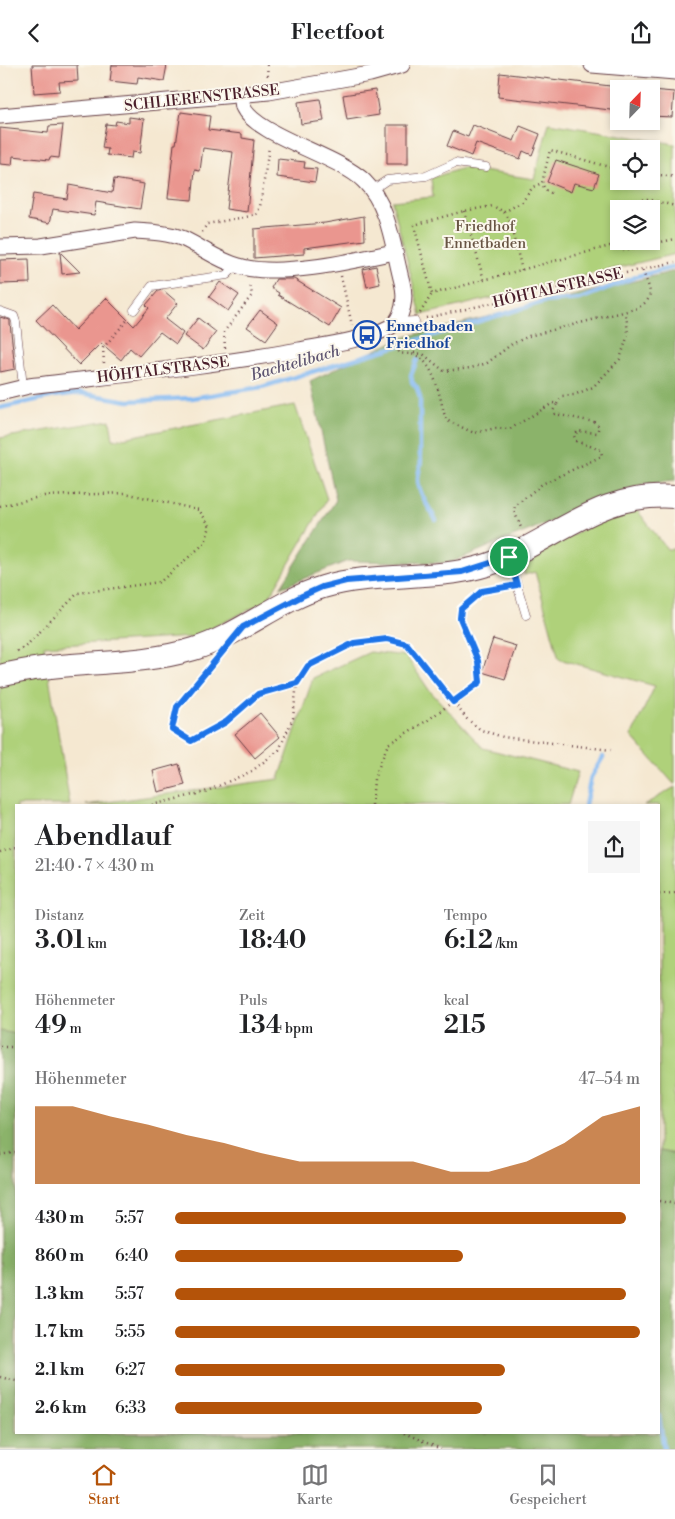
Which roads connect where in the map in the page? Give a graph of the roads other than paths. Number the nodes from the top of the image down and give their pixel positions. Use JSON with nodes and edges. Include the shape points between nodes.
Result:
{"nodes":[{"id":1,"x":402,"y":65,"type":"edge"},
{"id":2,"x":592,"y":65,"type":"edge"},
{"id":3,"x":675,"y":72,"type":"edge"},
{"id":4,"x":242,"y":96,"type":"junction"},
{"id":5,"x":0,"y":116,"type":"edge"},
{"id":6,"x":486,"y":167,"type":"dead end"},
{"id":7,"x":372,"y":190,"type":"junction"},
{"id":8,"x":0,"y":247,"type":"edge"},
{"id":9,"x":394,"y":252,"type":"junction"},
{"id":10,"x":242,"y":267,"type":"junction"},
{"id":11,"x":134,"y":310,"type":"road end"},
{"id":12,"x":0,"y":311,"type":"edge"},
{"id":13,"x":415,"y":321,"type":"road end"},
{"id":14,"x":395,"y":322,"type":"junction"},
{"id":15,"x":23,"y":387,"type":"junction"},
{"id":16,"x":0,"y":393,"type":"edge"},
{"id":17,"x":675,"y":497,"type":"edge"},
{"id":18,"x":509,"y":557,"type":"junction"},
{"id":19,"x":526,"y":615,"type":"dead end"},
{"id":20,"x":4,"y":667,"type":"edge"}],
"edges":[{"from":1,"to":4,"type":"street","name":"SCHLIERENSTRASSE","via":[[370,74]]},
{"from":2,"to":3,"type":"street"},
{"from":4,"to":5,"type":"street","name":"SCHLIERENSTRASSE"},
{"from":4,"to":7,"type":"street","via":[[243,107],[252,118],[342,165]]},
{"from":6,"to":7,"type":"lane","via":[[454,163],[426,176],[387,180]]},
{"from":7,"to":9,"type":"street","via":[[384,213]]},
{"from":8,"to":10,"type":"street","via":[[48,245],[135,231],[171,235]]},
{"from":9,"to":10,"type":"street","via":[[338,263],[272,270]]},
{"from":9,"to":14,"type":"street","via":[[404,302]]},
{"from":10,"to":11,"type":"lane","via":[[227,275],[152,286]]},
{"from":12,"to":15,"type":"lane","via":[[14,316],[16,322]]},
{"from":13,"to":14,"type":"lane","name":"HÖHTALSTRASSE"},
{"from":14,"to":15,"type":"street","name":"HÖHTALSTRASSE","via":[[385,329],[355,338],[226,362]]},
{"from":15,"to":16,"type":"street","name":"HÖHTALSTRASSE"},
{"from":17,"to":18,"type":"main road","via":[[621,501],[592,511]]},
{"from":18,"to":19,"type":"lane"},
{"from":18,"to":20,"type":"main road","via":[[462,572],[367,578],[322,587],[217,640],[175,653],[39,668]]}]}
